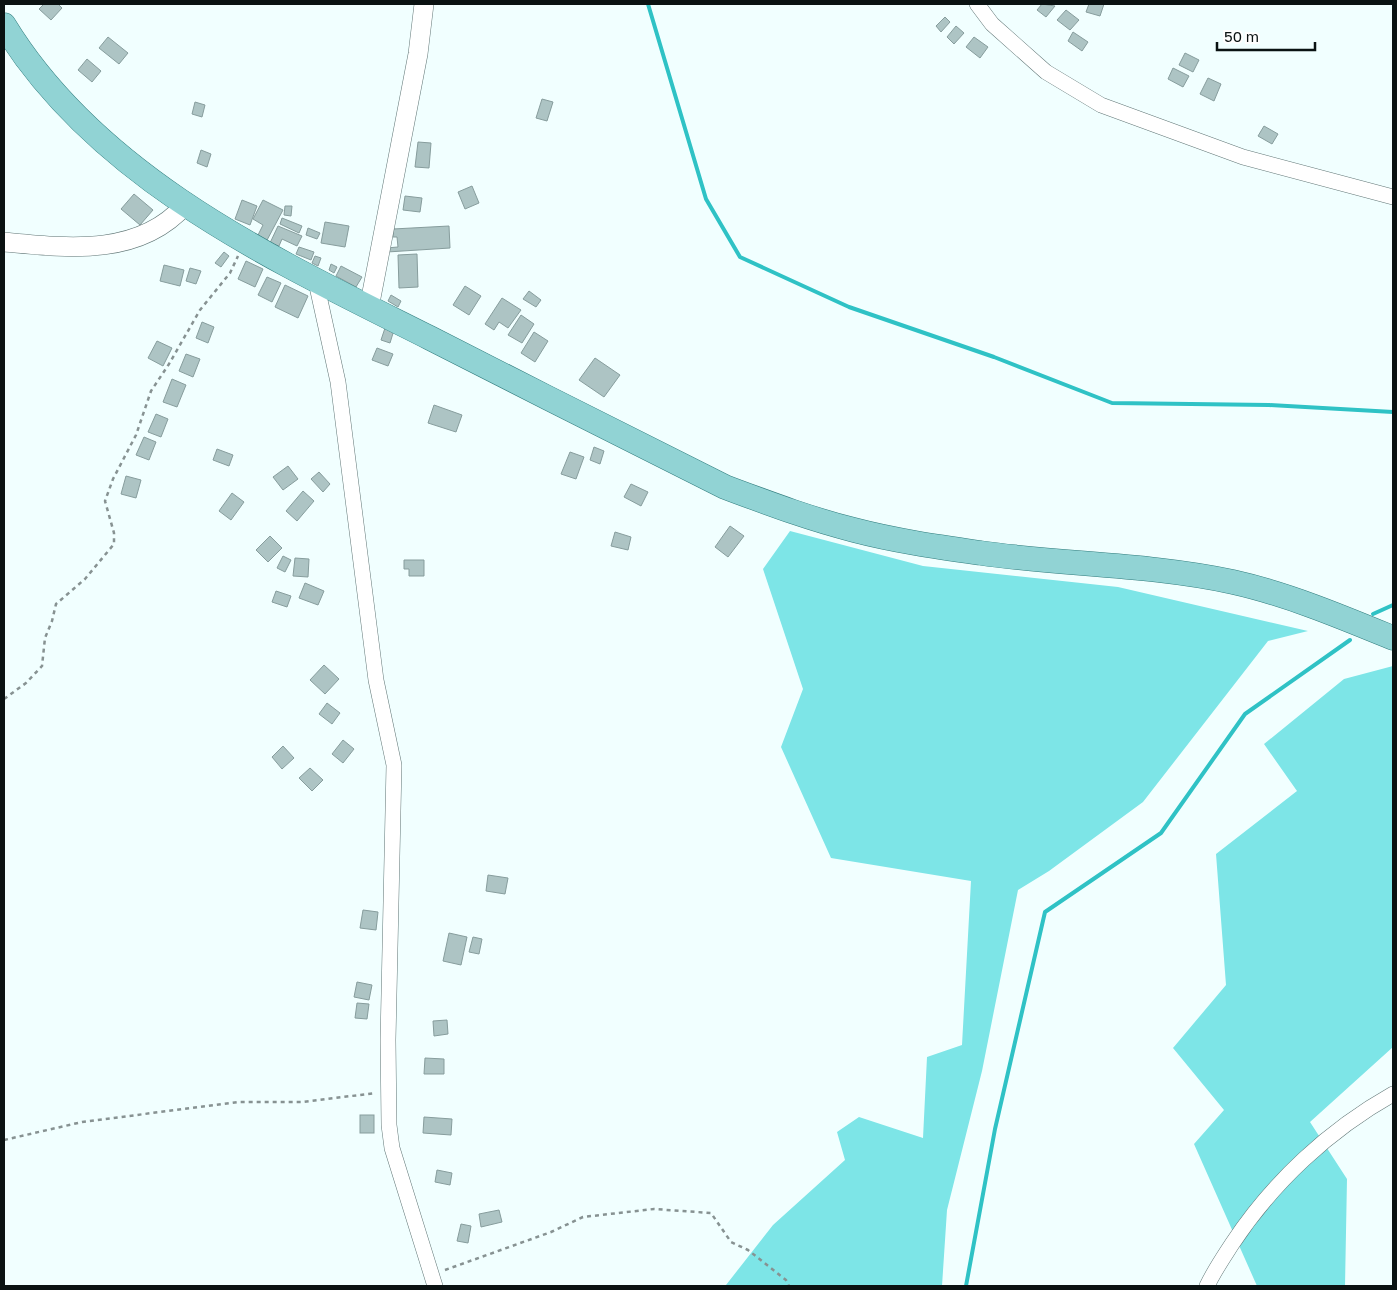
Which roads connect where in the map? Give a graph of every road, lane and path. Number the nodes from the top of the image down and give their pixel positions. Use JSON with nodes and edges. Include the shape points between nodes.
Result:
{"nodes":[{"id":1,"x":424,"y":4,"type":"edge"},
{"id":2,"x":977,"y":4,"type":"edge"},
{"id":3,"x":4,"y":25,"type":"edge"},
{"id":4,"x":1393,"y":197,"type":"edge"},
{"id":5,"x":185,"y":205,"type":"junction"},
{"id":6,"x":245,"y":241,"type":"junction"},
{"id":7,"x":4,"y":242,"type":"edge"},
{"id":8,"x":316,"y":282,"type":"junction"},
{"id":9,"x":369,"y":308,"type":"junction"},
{"id":10,"x":1393,"y":638,"type":"edge"},
{"id":11,"x":4,"y":700,"type":"edge"},
{"id":12,"x":389,"y":1092,"type":"junction"},
{"id":13,"x":1393,"y":1094,"type":"edge"},
{"id":14,"x":4,"y":1140,"type":"edge"},
{"id":15,"x":433,"y":1280,"type":"edge"},
{"id":16,"x":788,"y":1286,"type":"edge"},
{"id":17,"x":1207,"y":1286,"type":"edge"}],
"edges":[{"from":1,"to":9,"type":"street","via":[[418,54]]},
{"from":2,"to":4,"type":"street","via":[[992,24],[1046,72],[1101,105],[1243,157]]},
{"from":3,"to":5,"type":"main road","via":[[41,79],[70,109],[111,147]]},
{"from":5,"to":6,"type":"main road"},
{"from":5,"to":7,"type":"street","via":[[160,228],[130,240],[77,248]]},
{"from":6,"to":8,"type":"main road"},
{"from":6,"to":11,"type":"path","via":[[230,272],[200,310],[170,364],[150,391],[136,435],[105,501],[114,544],[85,579],[56,604],[45,638],[42,666]]},
{"from":8,"to":9,"type":"main road"},
{"from":8,"to":12,"type":"street","via":[[338,382],[376,680],[394,765]]},
{"from":9,"to":10,"type":"main road","via":[[725,488],[796,513],[855,530],[973,552],[1192,574],[1235,583]]},
{"from":12,"to":14,"type":"path","via":[[302,1102],[238,1102],[82,1122]]},
{"from":12,"to":15,"type":"street","via":[[392,1148]]},
{"from":13,"to":17,"type":"street","via":[[1339,1130],[1291,1170],[1253,1213]]},
{"from":15,"to":16,"type":"path","via":[[583,1217],[654,1209],[711,1213],[731,1242],[755,1256],[786,1280]]}]}
